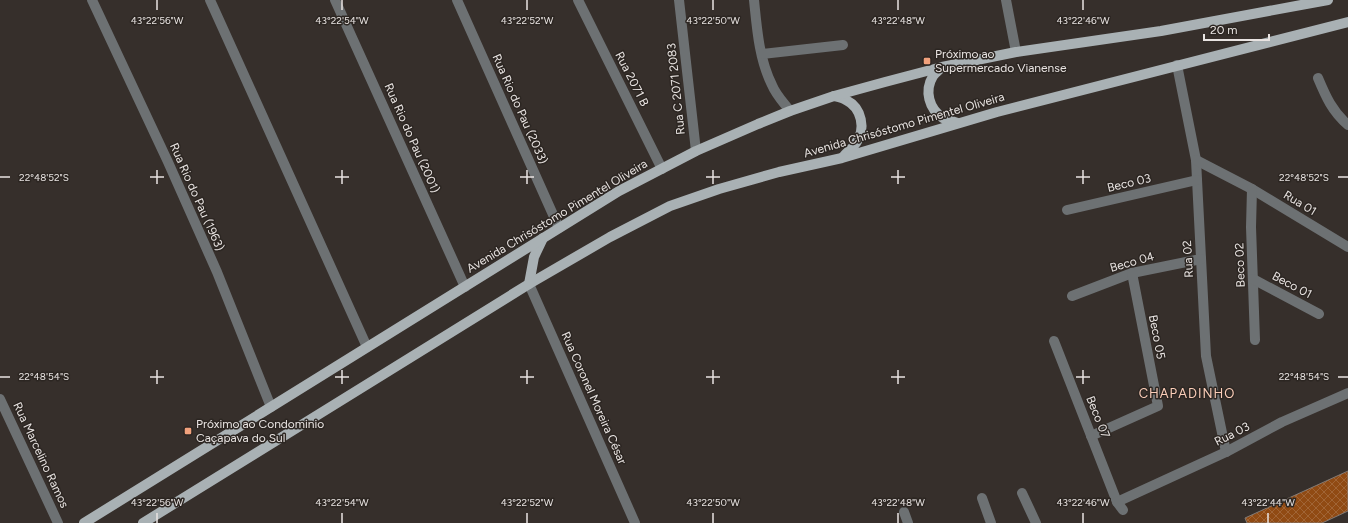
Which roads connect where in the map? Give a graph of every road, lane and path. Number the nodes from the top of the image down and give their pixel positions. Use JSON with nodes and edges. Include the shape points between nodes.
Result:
{"nodes":[{"id":1,"x":92,"y":0,"type":"edge"},
{"id":2,"x":210,"y":0,"type":"edge"},
{"id":3,"x":335,"y":0,"type":"edge"},
{"id":4,"x":458,"y":0,"type":"edge"},
{"id":5,"x":578,"y":0,"type":"edge"},
{"id":6,"x":679,"y":0,"type":"edge"},
{"id":7,"x":754,"y":0,"type":"edge"},
{"id":8,"x":1006,"y":0,"type":"edge"},
{"id":9,"x":1328,"y":0,"type":"edge"},
{"id":10,"x":1348,"y":22,"type":"edge"},
{"id":11,"x":843,"y":44,"type":"dead end"},
{"id":12,"x":1016,"y":52,"type":"junction"},
{"id":13,"x":762,"y":54,"type":"junction"},
{"id":14,"x":1177,"y":65,"type":"junction"},
{"id":15,"x":942,"y":67,"type":"junction"},
{"id":16,"x":1318,"y":78,"type":"dead end"},
{"id":17,"x":834,"y":96,"type":"junction"},
{"id":18,"x":790,"y":111,"type":"junction"},
{"id":19,"x":958,"y":123,"type":"junction"},
{"id":20,"x":1348,"y":125,"type":"edge"},
{"id":21,"x":696,"y":151,"type":"junction"},
{"id":22,"x":842,"y":158,"type":"junction"},
{"id":23,"x":1196,"y":160,"type":"junction"},
{"id":24,"x":662,"y":169,"type":"junction"},
{"id":25,"x":1197,"y":180,"type":"junction"},
{"id":26,"x":1252,"y":190,"type":"junction"},
{"id":27,"x":1067,"y":210,"type":"dead end"},
{"id":28,"x":559,"y":228,"type":"junction"},
{"id":29,"x":543,"y":238,"type":"junction"},
{"id":30,"x":1348,"y":247,"type":"edge"},
{"id":31,"x":1201,"y":259,"type":"junction"},
{"id":32,"x":1132,"y":273,"type":"junction"},
{"id":33,"x":1253,"y":279,"type":"junction"},
{"id":34,"x":529,"y":284,"type":"junction"},
{"id":35,"x":465,"y":286,"type":"junction"},
{"id":36,"x":1072,"y":296,"type":"dead end"},
{"id":37,"x":1319,"y":314,"type":"dead end"},
{"id":38,"x":1255,"y":340,"type":"dead end"},
{"id":39,"x":1054,"y":341,"type":"dead end"},
{"id":40,"x":367,"y":347,"type":"junction"},
{"id":41,"x":1348,"y":393,"type":"edge"},
{"id":42,"x":0,"y":399,"type":"edge"},
{"id":43,"x":271,"y":407,"type":"junction"},
{"id":44,"x":1091,"y":436,"type":"junction"},
{"id":45,"x":1226,"y":452,"type":"junction"},
{"id":46,"x":1022,"y":493,"type":"dead end"},
{"id":47,"x":982,"y":498,"type":"dead end"},
{"id":48,"x":1120,"y":506,"type":"joint"},
{"id":49,"x":904,"y":512,"type":"dead end"},
{"id":50,"x":58,"y":523,"type":"edge"},
{"id":51,"x":84,"y":523,"type":"edge"},
{"id":52,"x":143,"y":523,"type":"edge"},
{"id":53,"x":635,"y":523,"type":"edge"},
{"id":54,"x":908,"y":523,"type":"edge"},
{"id":55,"x":991,"y":523,"type":"edge"},
{"id":56,"x":1036,"y":523,"type":"edge"}],
"edges":[{"from":1,"to":43,"type":"street","name":"Rua Rio do Pau (1963)","via":[[207,250]]},
{"from":2,"to":40,"type":"street"},
{"from":3,"to":35,"type":"street","name":"Rua Rio do Pau (2001)"},
{"from":4,"to":28,"type":"street","name":"Rua Rio do Pau (2033)"},
{"from":5,"to":24,"type":"street","name":"Rua 2071 B"},
{"from":6,"to":21,"type":"street","name":"Rua C 2071 2083"},
{"from":7,"to":13,"type":"street"},
{"from":8,"to":12,"type":"street"},
{"from":9,"to":12,"type":"main road","name":"Avenida Chrisóstomo Pimentel Oliveira","via":[[1161,31]]},
{"from":10,"to":14,"type":"main road","name":"Avenida Chrisóstomo Pimentel Oliveira"},
{"from":11,"to":13,"type":"street"},
{"from":12,"to":15,"type":"main road","name":"Avenida Chrisóstomo Pimentel Oliveira"},
{"from":13,"to":18,"type":"street","via":[[772,86]]},
{"from":14,"to":19,"type":"main road","name":"Avenida Chrisóstomo Pimentel Oliveira"},
{"from":14,"to":23,"type":"street","name":"Rua 02"},
{"from":15,"to":17,"type":"main road","name":"Avenida Chrisóstomo Pimentel Oliveira"},
{"from":15,"to":19,"type":"main road","via":[[933,76],[928,87],[929,100],[934,111]]},
{"from":16,"to":20,"type":"street","via":[[1328,102]]},
{"from":17,"to":18,"type":"main road","name":"Avenida Chrisóstomo Pimentel Oliveira"},
{"from":17,"to":22,"type":"main road","via":[[846,100],[856,108],[861,119],[862,131],[857,143]]},
{"from":18,"to":21,"type":"main road","name":"Avenida Chrisóstomo Pimentel Oliveira"},
{"from":19,"to":22,"type":"main road","name":"Avenida Chrisóstomo Pimentel Oliveira"},
{"from":21,"to":24,"type":"main road","name":"Avenida Chrisóstomo Pimentel Oliveira"},
{"from":22,"to":34,"type":"main road","name":"Avenida Chrisóstomo Pimentel Oliveira","via":[[779,172],[670,206]]},
{"from":23,"to":25,"type":"street","name":"Rua 02"},
{"from":23,"to":26,"type":"street","name":"Rua 01"},
{"from":24,"to":28,"type":"main road","name":"Avenida Chrisóstomo Pimentel Oliveira","via":[[619,191]]},
{"from":25,"to":27,"type":"street","name":"Beco 03"},
{"from":25,"to":31,"type":"street","name":"Rua 02"},
{"from":26,"to":30,"type":"street","name":"Rua 01"},
{"from":26,"to":33,"type":"street","name":"Beco 02"},
{"from":28,"to":29,"type":"main road","name":"Avenida Chrisóstomo Pimentel Oliveira"},
{"from":29,"to":34,"type":"main road","via":[[534,257]]},
{"from":29,"to":35,"type":"main road","name":"Avenida Chrisóstomo Pimentel Oliveira"},
{"from":31,"to":32,"type":"street","name":"Beco 04"},
{"from":31,"to":45,"type":"street","name":"Rua 02","via":[[1206,356]]},
{"from":32,"to":36,"type":"street","name":"Beco 04"},
{"from":32,"to":44,"type":"street","name":"Beco 05","via":[[1158,406]]},
{"from":33,"to":37,"type":"street","name":"Beco 01"},
{"from":33,"to":38,"type":"street","name":"Beco 02"},
{"from":34,"to":52,"type":"main road","name":"Avenida Chrisóstomo Pimentel Oliveira"},
{"from":34,"to":53,"type":"street","name":"Rua Coronel Moreira César"},
{"from":35,"to":40,"type":"main road","name":"Avenida Chrisóstomo Pimentel Oliveira"},
{"from":39,"to":44,"type":"street","name":"Beco 07"},
{"from":40,"to":43,"type":"main road","name":"Avenida Chrisóstomo Pimentel Oliveira"},
{"from":41,"to":45,"type":"street","name":"Rua 03","via":[[1282,422]]},
{"from":42,"to":50,"type":"street","name":"Rua Marcelino Ramos"},
{"from":43,"to":51,"type":"main road","name":"Avenida Chrisóstomo Pimentel Oliveira"},
{"from":44,"to":48,"type":"street","name":"Beco 07"},
{"from":45,"to":48,"type":"street","name":"Rua 03","via":[[1128,497]]},
{"from":46,"to":56,"type":"street"},
{"from":47,"to":55,"type":"street"},
{"from":49,"to":54,"type":"street"}]}
